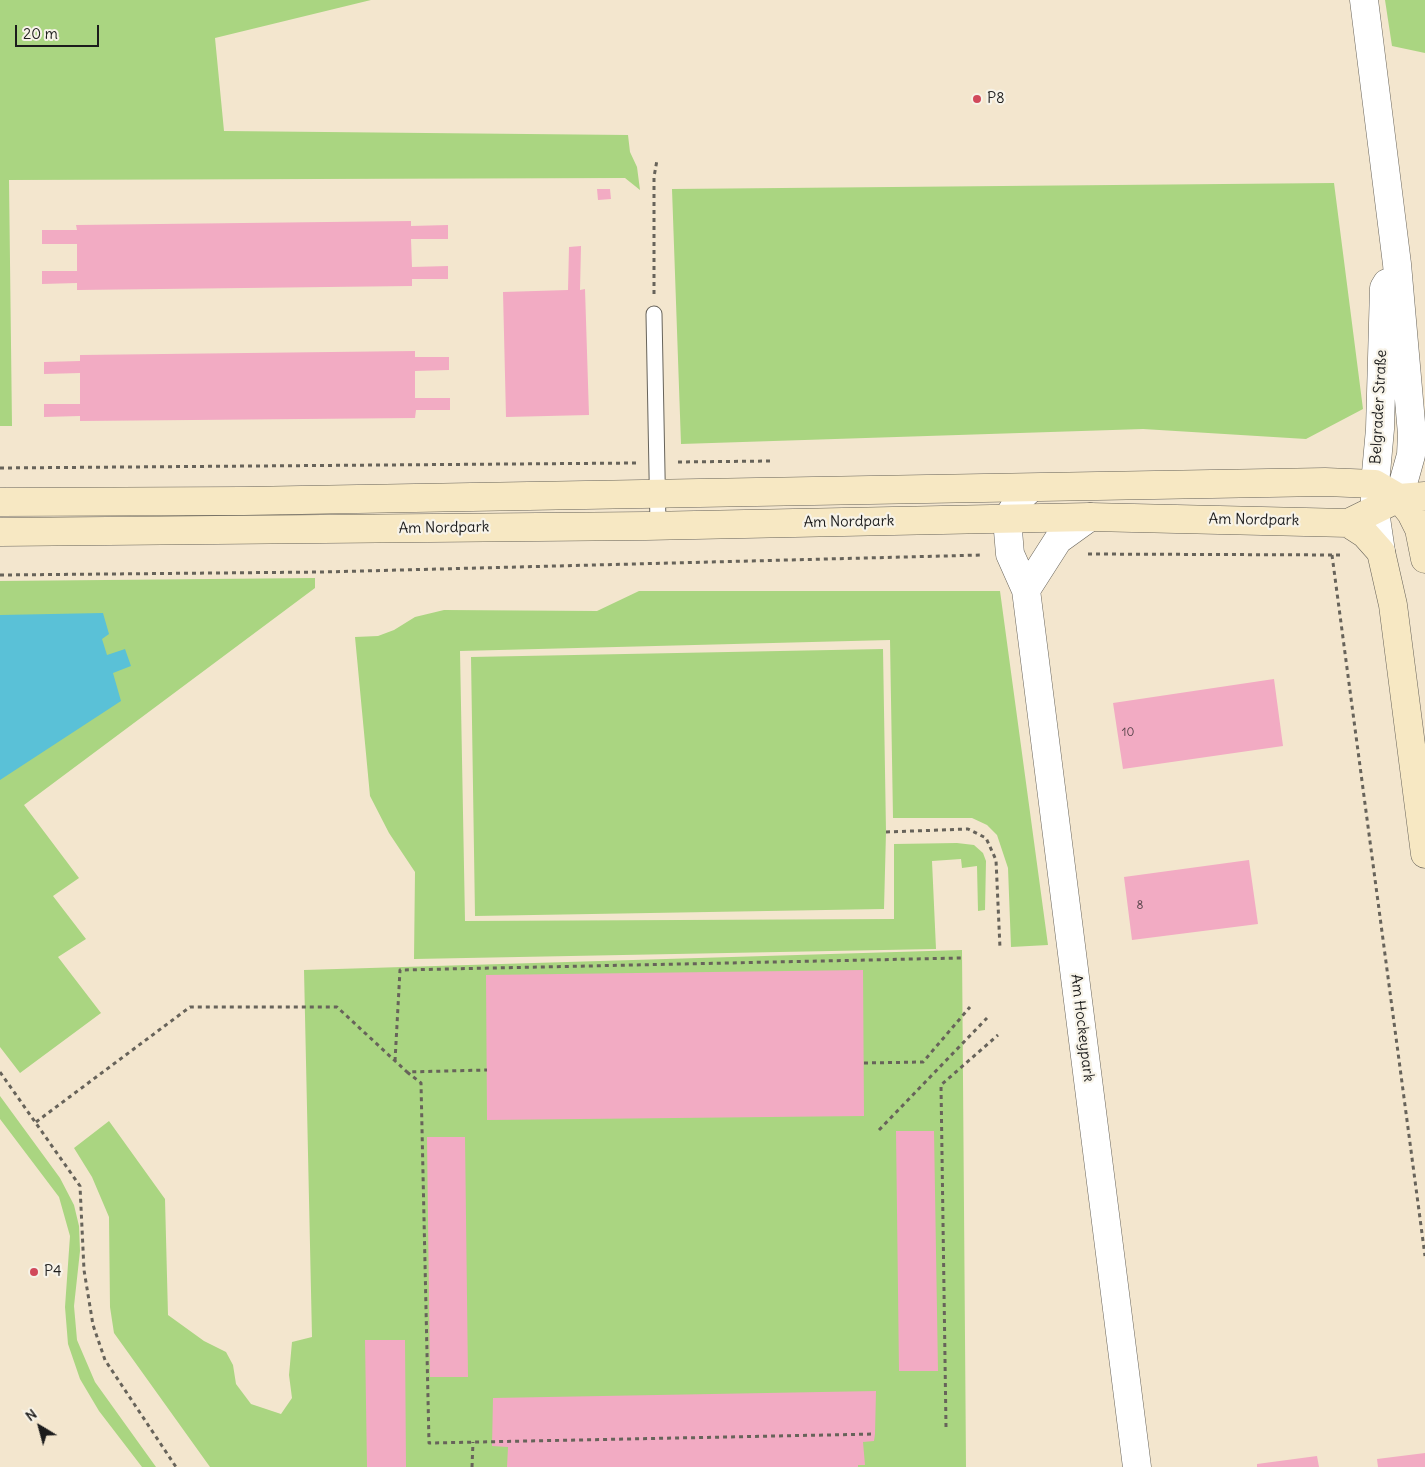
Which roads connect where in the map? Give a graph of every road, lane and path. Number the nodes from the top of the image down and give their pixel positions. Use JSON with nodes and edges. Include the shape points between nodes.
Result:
{"nodes":[{"id":1,"x":1364,"y":0,"type":"edge"},
{"id":2,"x":657,"y":160,"type":"dead end"},
{"id":3,"x":1397,"y":264,"type":"junction"},
{"id":4,"x":654,"y":314,"type":"joint"},
{"id":5,"x":1412,"y":434,"type":"junction"},
{"id":6,"x":778,"y":461,"type":"dead end"},
{"id":7,"x":658,"y":462,"type":"junction"},
{"id":8,"x":0,"y":468,"type":"edge"},
{"id":9,"x":1425,"y":468,"type":"edge"},
{"id":10,"x":1375,"y":484,"type":"junction"},
{"id":11,"x":1031,"y":488,"type":"junction"},
{"id":12,"x":658,"y":494,"type":"junction"},
{"id":13,"x":1412,"y":497,"type":"edge"},
{"id":14,"x":0,"y":502,"type":"edge"},
{"id":15,"x":1375,"y":511,"type":"junction"},
{"id":16,"x":1090,"y":517,"type":"junction"},
{"id":17,"x":1007,"y":519,"type":"junction"},
{"id":18,"x":1348,"y":523,"type":"junction"},
{"id":19,"x":658,"y":526,"type":"junction"},
{"id":20,"x":0,"y":532,"type":"edge"},
{"id":21,"x":1381,"y":552,"type":"junction"},
{"id":22,"x":1010,"y":554,"type":"junction"},
{"id":23,"x":1047,"y":554,"type":"junction"},
{"id":24,"x":1425,"y":558,"type":"edge"},
{"id":25,"x":0,"y":575,"type":"edge"},
{"id":26,"x":1026,"y":590,"type":"junction"},
{"id":27,"x":886,"y":832,"type":"dead end"},
{"id":28,"x":1425,"y":854,"type":"edge"},
{"id":29,"x":1000,"y":948,"type":"dead end"},
{"id":30,"x":961,"y":958,"type":"dead end"},
{"id":31,"x":970,"y":1007,"type":"dead end"},
{"id":32,"x":987,"y":1018,"type":"dead end"},
{"id":33,"x":998,"y":1035,"type":"dead end"},
{"id":34,"x":395,"y":1061,"type":"junction"},
{"id":35,"x":864,"y":1063,"type":"dead end"},
{"id":36,"x":487,"y":1070,"type":"dead end"},
{"id":37,"x":0,"y":1072,"type":"edge"},
{"id":38,"x":407,"y":1072,"type":"junction"},
{"id":39,"x":36,"y":1122,"type":"junction"},
{"id":40,"x":878,"y":1130,"type":"dead end"},
{"id":41,"x":1425,"y":1256,"type":"edge"},
{"id":42,"x":946,"y":1426,"type":"dead end"},
{"id":43,"x":875,"y":1434,"type":"dead end"},
{"id":44,"x":473,"y":1442,"type":"junction"},
{"id":45,"x":176,"y":1467,"type":"edge"},
{"id":46,"x":472,"y":1467,"type":"edge"},
{"id":47,"x":1137,"y":1467,"type":"edge"}],
"edges":[{"from":1,"to":3,"type":"street","name":"Belgrader Straße"},
{"from":2,"to":4,"type":"path","via":[[654,178]]},
{"from":3,"to":5,"type":"street","name":"Belgrader Straße"},
{"from":3,"to":10,"type":"street","name":"Belgrader Straße","via":[[1384,288]]},
{"from":4,"to":7,"type":"lane"},
{"from":5,"to":9,"type":"street"},
{"from":5,"to":13,"type":"street","name":"Belgrader Straße"},
{"from":6,"to":7,"type":"path"},
{"from":7,"to":8,"type":"path"},
{"from":7,"to":12,"type":"lane"},
{"from":10,"to":11,"type":"street","name":"Am Nordpark","via":[[1315,482]]},
{"from":10,"to":13,"type":"street","name":"Am Nordpark"},
{"from":10,"to":15,"type":"street","name":"Belgrader Straße"},
{"from":11,"to":12,"type":"street","name":"Am Nordpark"},
{"from":11,"to":17,"type":"street","via":[[1016,503]]},
{"from":12,"to":14,"type":"street","name":"Am Nordpark"},
{"from":12,"to":19,"type":"lane"},
{"from":13,"to":15,"type":"street"},
{"from":13,"to":24,"type":"street","name":"Am Nordpark","via":[[1411,513],[1419,529]]},
{"from":15,"to":18,"type":"street"},
{"from":15,"to":21,"type":"street","name":"Belgrader Straße"},
{"from":16,"to":17,"type":"street","name":"Am Nordpark"},
{"from":16,"to":18,"type":"street","name":"Am Nordpark"},
{"from":16,"to":23,"type":"street","via":[[1058,540]]},
{"from":17,"to":19,"type":"street","name":"Am Nordpark"},
{"from":17,"to":22,"type":"street","name":"Am Hockeypark"},
{"from":18,"to":21,"type":"street","via":[[1365,534]]},
{"from":19,"to":20,"type":"street","name":"Am Nordpark"},
{"from":21,"to":28,"type":"street","via":[[1393,605]]},
{"from":22,"to":25,"type":"path","via":[[323,572]]},
{"from":22,"to":26,"type":"street","name":"Am Hockeypark"},
{"from":23,"to":26,"type":"street"},
{"from":23,"to":41,"type":"path","via":[[1332,556]]},
{"from":26,"to":47,"type":"street","name":"Am Hockeypark"},
{"from":27,"to":29,"type":"path","via":[[968,830],[986,838],[996,860]]},
{"from":30,"to":34,"type":"path","via":[[400,970]]},
{"from":31,"to":35,"type":"path","via":[[923,1062]]},
{"from":32,"to":40,"type":"path"},
{"from":33,"to":42,"type":"path","via":[[942,1085]]},
{"from":34,"to":38,"type":"path"},
{"from":34,"to":39,"type":"path","via":[[337,1006],[190,1007]]},
{"from":36,"to":38,"type":"path"},
{"from":37,"to":39,"type":"path"},
{"from":38,"to":44,"type":"path","via":[[421,1083],[429,1443]]},
{"from":39,"to":45,"type":"path","via":[[80,1186],[84,1270],[93,1325],[105,1360]]},
{"from":43,"to":44,"type":"path"},
{"from":44,"to":46,"type":"path"}]}
